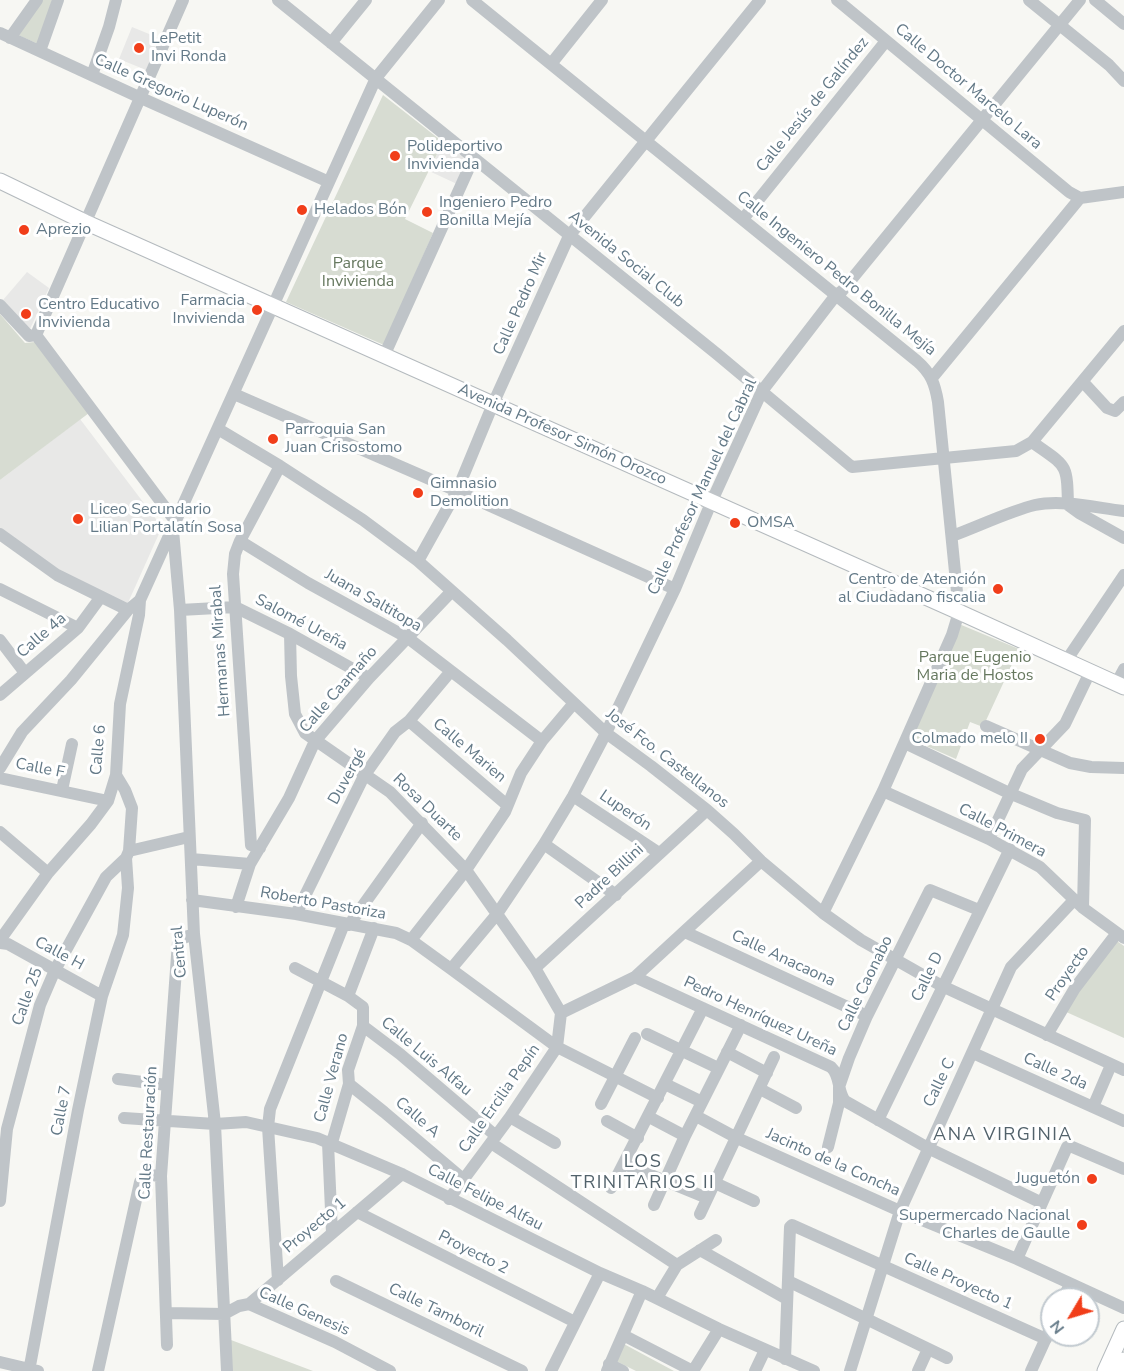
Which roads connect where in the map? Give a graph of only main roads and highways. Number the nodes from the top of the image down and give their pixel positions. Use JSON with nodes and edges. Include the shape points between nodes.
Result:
{"nodes":[{"id":1,"x":0,"y":181,"type":"edge"},
{"id":2,"x":1120,"y":686,"type":"edge"},
{"id":3,"x":1124,"y":1329,"type":"edge"},
{"id":4,"x":1124,"y":1360,"type":"edge"},
{"id":5,"x":1105,"y":1371,"type":"edge"},
{"id":6,"x":1119,"y":1371,"type":"edge"}],
"edges":[{"from":1,"to":2,"type":"main road","name":"Avenida Profesor Simón Orozco"},
{"from":3,"to":5,"type":"main road"},
{"from":4,"to":6,"type":"main road"}]}
